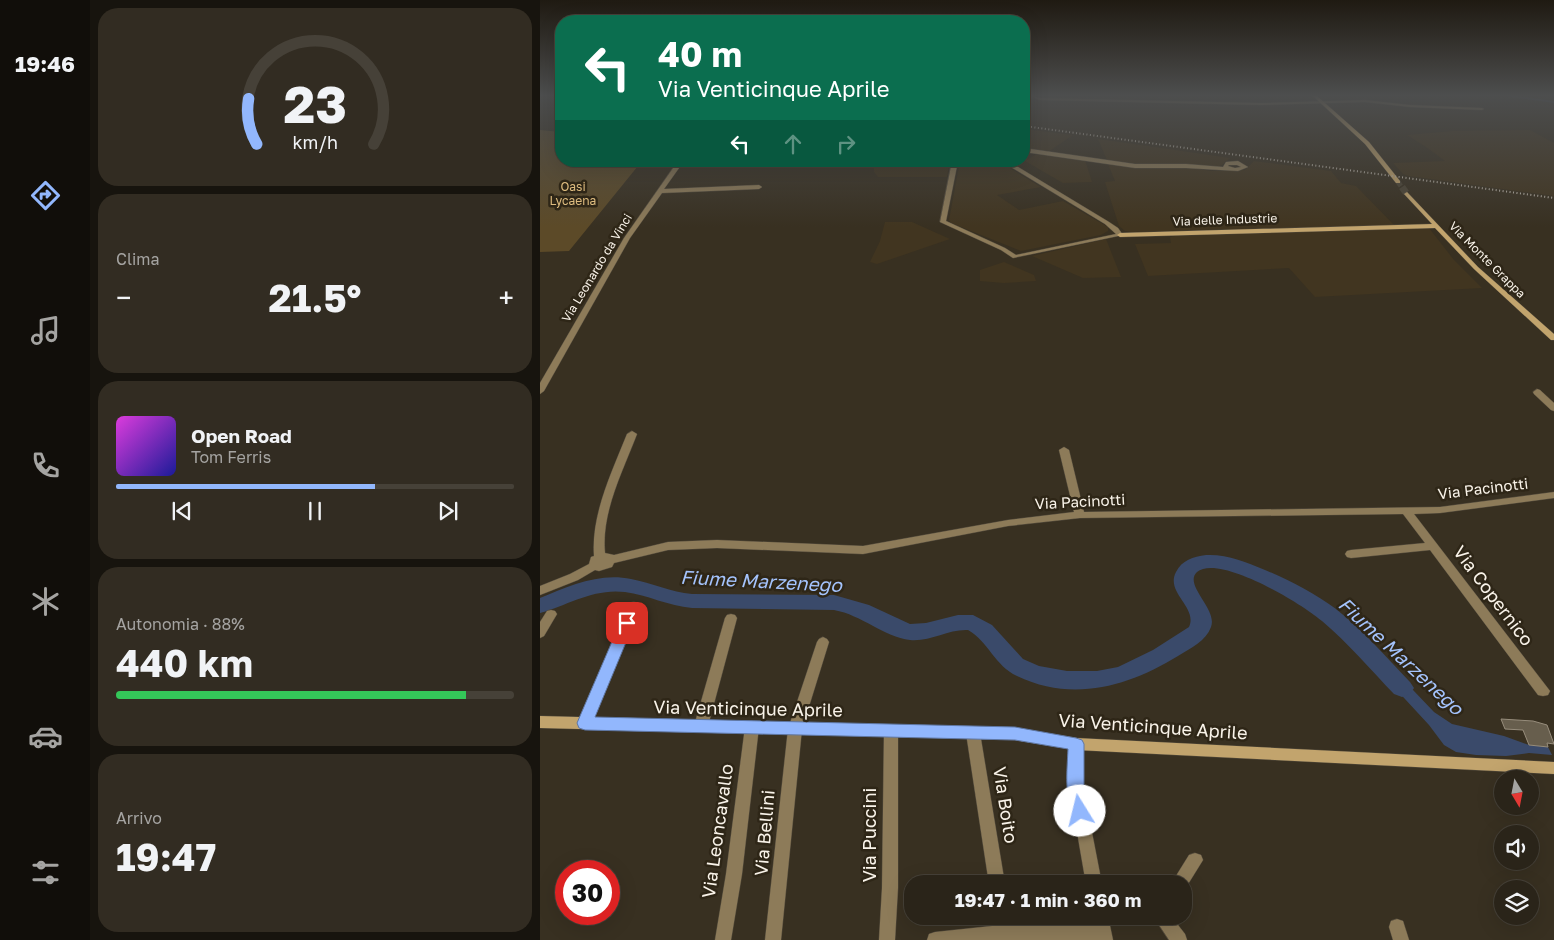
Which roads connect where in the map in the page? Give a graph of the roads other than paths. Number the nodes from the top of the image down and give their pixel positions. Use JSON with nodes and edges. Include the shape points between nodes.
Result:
{"nodes":[{"id":1,"x":1364,"y":140,"type":"edge"},
{"id":2,"x":1030,"y":151,"type":"edge"},
{"id":3,"x":677,"y":167,"type":"edge"},
{"id":4,"x":954,"y":167,"type":"edge"},
{"id":5,"x":1014,"y":167,"type":"edge"},
{"id":6,"x":1228,"y":168,"type":"dead end"},
{"id":7,"x":1398,"y":182,"type":"tunnel mouth"},
{"id":8,"x":759,"y":188,"type":"dead end"},
{"id":9,"x":660,"y":191,"type":"junction"},
{"id":10,"x":1407,"y":194,"type":"tunnel mouth"},
{"id":11,"x":1438,"y":226,"type":"junction"},
{"id":12,"x":1120,"y":235,"type":"junction"},
{"id":13,"x":1554,"y":338,"type":"edge"},
{"id":14,"x":544,"y":375,"type":"edge"},
{"id":15,"x":540,"y":390,"type":"edge"},
{"id":16,"x":1537,"y":392,"type":"dead end"},
{"id":17,"x":1554,"y":408,"type":"edge"},
{"id":18,"x":632,"y":434,"type":"dead end"},
{"id":19,"x":1064,"y":450,"type":"dead end"},
{"id":20,"x":1554,"y":495,"type":"edge"},
{"id":21,"x":1406,"y":511,"type":"junction"},
{"id":22,"x":1080,"y":515,"type":"junction"},
{"id":23,"x":1433,"y":546,"type":"junction"},
{"id":24,"x":1351,"y":554,"type":"dead end"},
{"id":25,"x":601,"y":561,"type":"junction"},
{"id":26,"x":540,"y":591,"type":"edge"},
{"id":27,"x":634,"y":606,"type":"dead end"},
{"id":28,"x":551,"y":614,"type":"dead end"},
{"id":29,"x":732,"y":618,"type":"dead end"},
{"id":30,"x":540,"y":633,"type":"edge"},
{"id":31,"x":823,"y":642,"type":"dead end"},
{"id":32,"x":1543,"y":691,"type":"dead end"},
{"id":33,"x":540,"y":722,"type":"edge"},
{"id":34,"x":585,"y":723,"type":"junction"},
{"id":35,"x":701,"y":726,"type":"junction"},
{"id":36,"x":752,"y":727,"type":"junction"},
{"id":37,"x":795,"y":729,"type":"junction"},
{"id":38,"x":891,"y":731,"type":"junction"},
{"id":39,"x":973,"y":733,"type":"junction"},
{"id":40,"x":1076,"y":744,"type":"junction"},
{"id":41,"x":1554,"y":768,"type":"edge"},
{"id":42,"x":1195,"y":860,"type":"dead end"},
{"id":43,"x":996,"y":875,"type":"edge"},
{"id":44,"x":1092,"y":875,"type":"edge"},
{"id":45,"x":1185,"y":875,"type":"edge"},
{"id":46,"x":996,"y":925,"type":"edge"},
{"id":47,"x":1021,"y":925,"type":"edge"},
{"id":48,"x":1168,"y":925,"type":"edge"},
{"id":49,"x":1103,"y":929,"type":"edge"},
{"id":50,"x":723,"y":940,"type":"edge"},
{"id":51,"x":773,"y":940,"type":"edge"},
{"id":52,"x":887,"y":940,"type":"edge"},
{"id":53,"x":935,"y":940,"type":"edge"},
{"id":54,"x":1179,"y":940,"type":"edge"}],
"edges":[{"from":1,"to":7,"type":"street"},
{"from":2,"to":6,"type":"street","via":[[1135,166]]},
{"from":3,"to":9,"type":"street","name":"Via Leonardo da Vinci"},
{"from":4,"to":12,"type":"street","name":"Via delle Industrie","via":[[943,222],[1003,248],[1015,257]]},
{"from":5,"to":12,"type":"street","via":[[1107,223]]},
{"from":8,"to":9,"type":"street"},
{"from":9,"to":14,"type":"street","name":"Via Leonardo da Vinci","via":[[627,238]]},
{"from":10,"to":11,"type":"street","name":"Via Monte Grappa"},
{"from":11,"to":12,"type":"street","name":"Via delle Industrie"},
{"from":11,"to":13,"type":"street","name":"Via Monte Grappa","via":[[1498,289]]},
{"from":14,"to":15,"type":"street","name":"Via Leonardo da Vinci"},
{"from":16,"to":17,"type":"street"},
{"from":18,"to":25,"type":"street","via":[[601,526],[598,542]]},
{"from":19,"to":22,"type":"street"},
{"from":20,"to":21,"type":"street","name":"Via Pacinotti","via":[[1440,510]]},
{"from":21,"to":22,"type":"street","name":"Via Pacinotti"},
{"from":21,"to":23,"type":"street","name":"Via Copernico"},
{"from":22,"to":25,"type":"street","name":"Via Pacinotti","via":[[1008,523],[863,550],[717,544],[668,546]]},
{"from":23,"to":24,"type":"street","name":"Via Copernico"},
{"from":23,"to":32,"type":"street","name":"Via Copernico"},
{"from":25,"to":26,"type":"street","name":"Via Pacinotti"},
{"from":27,"to":34,"type":"street"},
{"from":28,"to":30,"type":"street"},
{"from":29,"to":35,"type":"street"},
{"from":31,"to":37,"type":"street","name":"Via Bellini"},
{"from":33,"to":34,"type":"street","name":"Via Venticinque Aprile"},
{"from":34,"to":35,"type":"street","name":"Via Venticinque Aprile"},
{"from":35,"to":36,"type":"street","name":"Via Venticinque Aprile"},
{"from":36,"to":37,"type":"street","name":"Via Venticinque Aprile"},
{"from":36,"to":50,"type":"street","name":"Via Leoncavallo"},
{"from":37,"to":38,"type":"street","name":"Via Venticinque Aprile"},
{"from":37,"to":51,"type":"street","name":"Via Bellini"},
{"from":38,"to":39,"type":"street","name":"Via Venticinque Aprile"},
{"from":38,"to":52,"type":"street","name":"Via Puccini"},
{"from":39,"to":40,"type":"street","name":"Via Venticinque Aprile","via":[[1015,734]]},
{"from":39,"to":43,"type":"street","name":"Via Boito"},
{"from":40,"to":41,"type":"street","name":"Via Venticinque Aprile"},
{"from":40,"to":44,"type":"street","via":[[1076,786]]},
{"from":42,"to":45,"type":"street"},
{"from":46,"to":53,"type":"street"},
{"from":47,"to":49,"type":"street"},
{"from":48,"to":54,"type":"street"}]}
